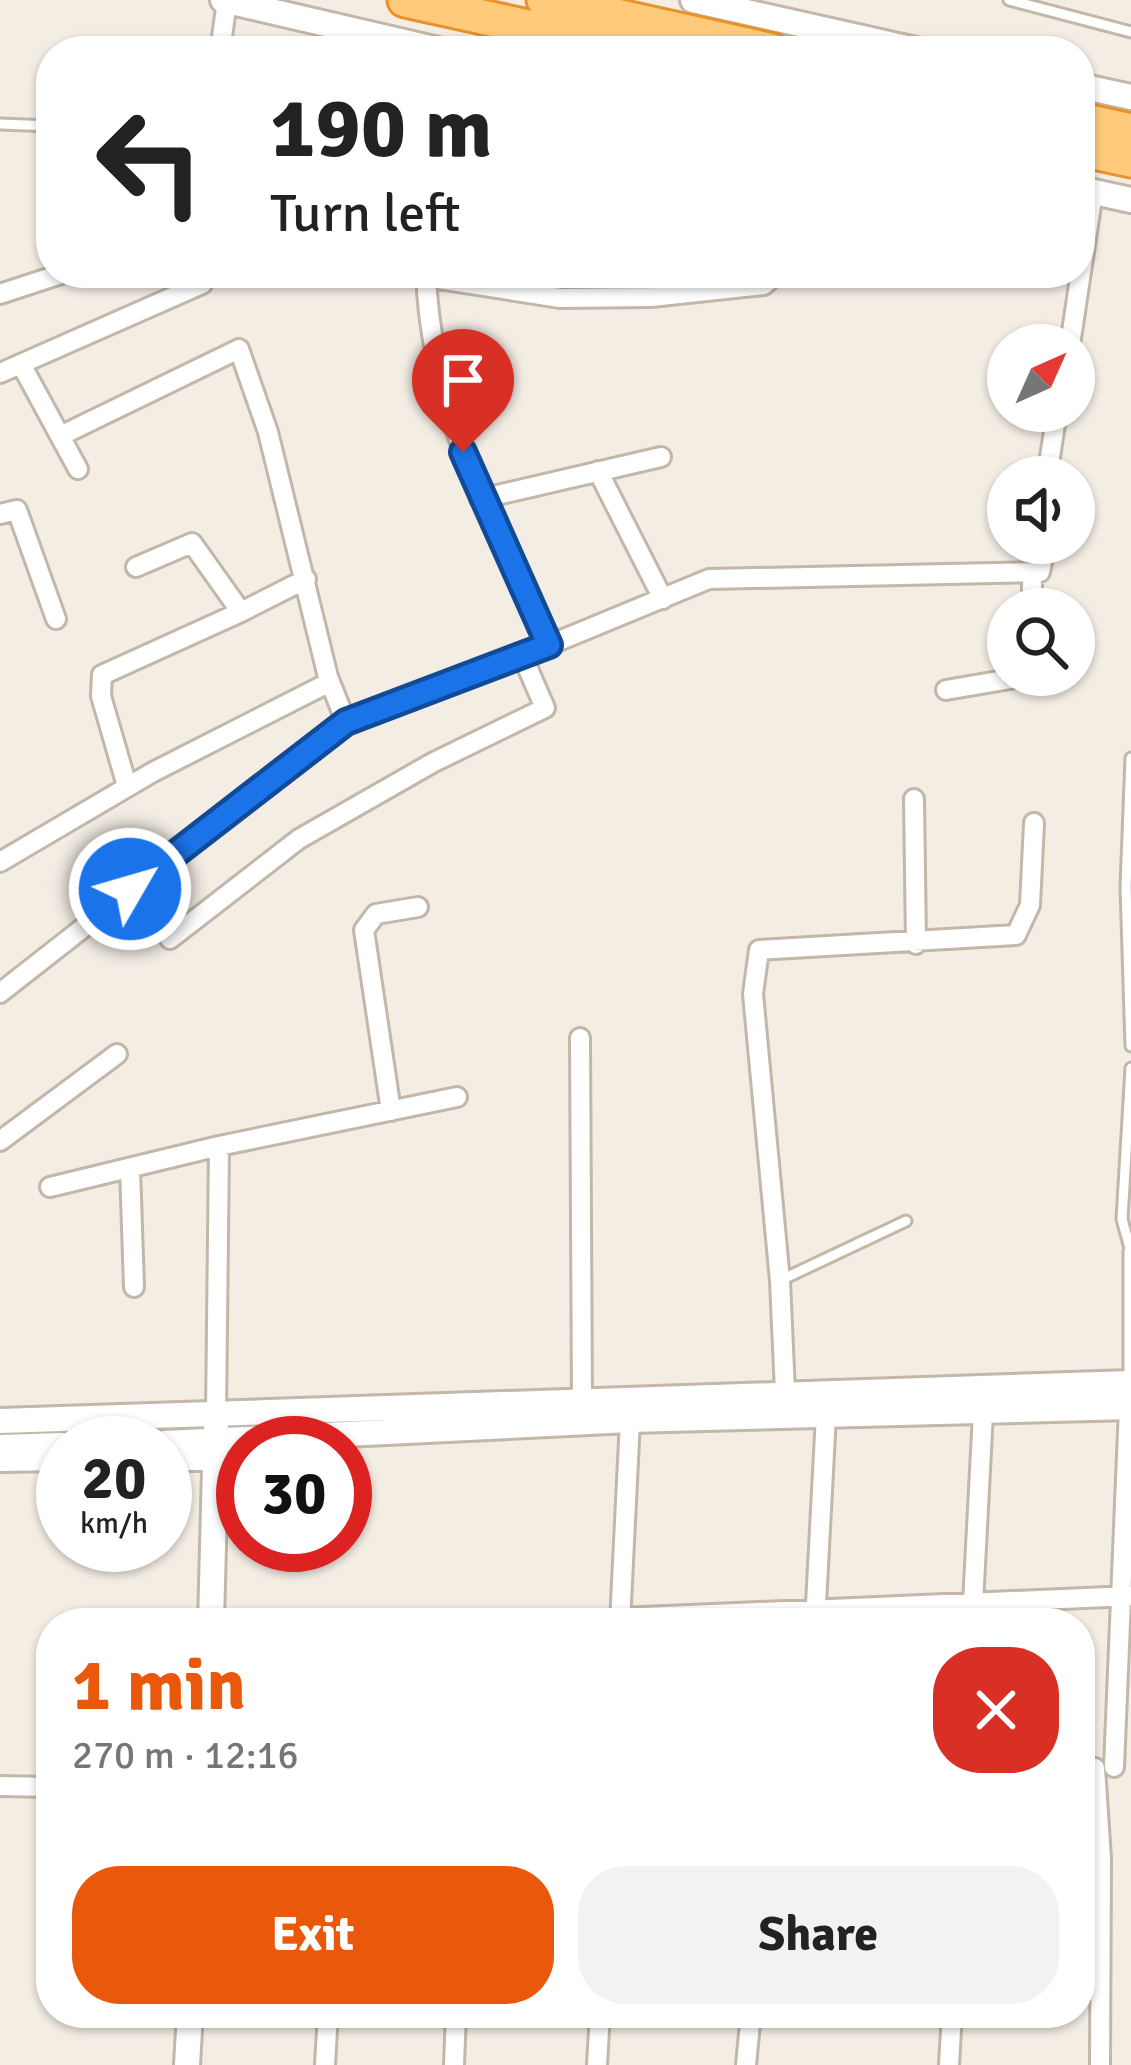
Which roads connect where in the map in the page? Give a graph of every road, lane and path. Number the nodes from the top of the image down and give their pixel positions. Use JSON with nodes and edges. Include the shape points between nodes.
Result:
{"nodes":[{"id":1,"x":225,"y":0,"type":"edge"},
{"id":2,"x":406,"y":0,"type":"edge"},
{"id":3,"x":544,"y":0,"type":"edge"},
{"id":4,"x":693,"y":0,"type":"edge"},
{"id":5,"x":1009,"y":0,"type":"edge"},
{"id":6,"x":1131,"y":32,"type":"edge"},
{"id":7,"x":221,"y":36,"type":"edge"},
{"id":8,"x":378,"y":36,"type":"edge"},
{"id":9,"x":570,"y":36,"type":"edge"},
{"id":10,"x":706,"y":36,"type":"edge"},
{"id":11,"x":853,"y":36,"type":"edge"},
{"id":12,"x":1095,"y":89,"type":"edge"},
{"id":13,"x":1131,"y":97,"type":"edge"},
{"id":14,"x":1095,"y":123,"type":"edge"},
{"id":15,"x":0,"y":124,"type":"edge"},
{"id":16,"x":36,"y":125,"type":"edge"},
{"id":17,"x":1131,"y":131,"type":"edge"},
{"id":18,"x":1095,"y":152,"type":"edge"},
{"id":19,"x":1131,"y":160,"type":"edge"},
{"id":20,"x":1095,"y":192,"type":"edge"},
{"id":21,"x":1131,"y":200,"type":"edge"},
{"id":22,"x":36,"y":282,"type":"edge"},
{"id":23,"x":193,"y":288,"type":"edge"},
{"id":24,"x":428,"y":288,"type":"edge"},
{"id":25,"x":518,"y":288,"type":"edge"},
{"id":26,"x":728,"y":288,"type":"edge"},
{"id":27,"x":1076,"y":288,"type":"edge"},
{"id":28,"x":0,"y":294,"type":"edge"},
{"id":29,"x":1072,"y":324,"type":"edge"},
{"id":30,"x":21,"y":364,"type":"junction"},
{"id":31,"x":0,"y":373,"type":"edge"},
{"id":32,"x":60,"y":436,"type":"junction"},
{"id":33,"x":661,"y":457,"type":"dead end"},
{"id":34,"x":78,"y":469,"type":"dead end"},
{"id":35,"x":598,"y":471,"type":"junction"},
{"id":36,"x":480,"y":499,"type":"junction"},
{"id":37,"x":0,"y":514,"type":"edge"},
{"id":38,"x":1044,"y":564,"type":"edge"},
{"id":39,"x":136,"y":567,"type":"dead end"},
{"id":40,"x":1032,"y":572,"type":"junction"},
{"id":41,"x":306,"y":579,"type":"junction"},
{"id":42,"x":1032,"y":588,"type":"edge"},
{"id":43,"x":663,"y":599,"type":"junction"},
{"id":44,"x":241,"y":612,"type":"junction"},
{"id":45,"x":56,"y":619,"type":"dead end"},
{"id":46,"x":549,"y":645,"type":"junction"},
{"id":47,"x":523,"y":655,"type":"junction"},
{"id":48,"x":331,"y":682,"type":"junction"},
{"id":49,"x":987,"y":683,"type":"edge"},
{"id":50,"x":946,"y":690,"type":"dead end"},
{"id":51,"x":346,"y":722,"type":"junction"},
{"id":52,"x":1131,"y":758,"type":"edge"},
{"id":53,"x":127,"y":786,"type":"junction"},
{"id":54,"x":914,"y":799,"type":"dead end"},
{"id":55,"x":1034,"y":823,"type":"dead end"},
{"id":56,"x":2,"y":855,"type":"edge"},
{"id":57,"x":418,"y":907,"type":"dead end"},
{"id":58,"x":170,"y":939,"type":"dead end"},
{"id":59,"x":916,"y":944,"type":"junction"},
{"id":60,"x":0,"y":993,"type":"edge"},
{"id":61,"x":580,"y":1038,"type":"dead end"},
{"id":62,"x":1131,"y":1046,"type":"edge"},
{"id":63,"x":117,"y":1054,"type":"dead end"},
{"id":64,"x":1131,"y":1068,"type":"edge"},
{"id":65,"x":457,"y":1097,"type":"dead end"},
{"id":66,"x":392,"y":1111,"type":"junction"},
{"id":67,"x":0,"y":1141,"type":"edge"},
{"id":68,"x":219,"y":1146,"type":"junction"},
{"id":69,"x":130,"y":1168,"type":"junction"},
{"id":70,"x":50,"y":1187,"type":"dead end"},
{"id":71,"x":906,"y":1221,"type":"dead end"},
{"id":72,"x":1130,"y":1251,"type":"edge"},
{"id":73,"x":780,"y":1281,"type":"junction"},
{"id":74,"x":134,"y":1287,"type":"dead end"},
{"id":75,"x":785,"y":1393,"type":"junction"},
{"id":76,"x":1130,"y":1395,"type":"edge"},
{"id":77,"x":582,"y":1401,"type":"junction"},
{"id":78,"x":983,"y":1413,"type":"junction"},
{"id":79,"x":216,"y":1415,"type":"junction"},
{"id":80,"x":826,"y":1415,"type":"junction"},
{"id":81,"x":630,"y":1420,"type":"junction"},
{"id":82,"x":0,"y":1421,"type":"edge"},
{"id":83,"x":372,"y":1440,"type":"edge"},
{"id":84,"x":36,"y":1446,"type":"edge"},
{"id":85,"x":0,"y":1447,"type":"edge"},
{"id":86,"x":192,"y":1448,"type":"edge"},
{"id":87,"x":216,"y":1452,"type":"junction"},
{"id":88,"x":192,"y":1456,"type":"edge"},
{"id":89,"x":36,"y":1461,"type":"edge"},
{"id":90,"x":0,"y":1462,"type":"edge"},
{"id":91,"x":1126,"y":1596,"type":"edge"},
{"id":92,"x":974,"y":1602,"type":"junction"},
{"id":93,"x":211,"y":1608,"type":"edge"},
{"id":94,"x":621,"y":1608,"type":"edge"},
{"id":95,"x":816,"y":1608,"type":"edge"},
{"id":96,"x":906,"y":1608,"type":"edge"},
{"id":97,"x":973,"y":1608,"type":"edge"},
{"id":98,"x":1105,"y":1768,"type":"edge"},
{"id":99,"x":0,"y":1786,"type":"edge"},
{"id":100,"x":36,"y":1787,"type":"edge"},
{"id":101,"x":189,"y":2028,"type":"edge"},
{"id":102,"x":327,"y":2028,"type":"edge"},
{"id":103,"x":455,"y":2028,"type":"edge"},
{"id":104,"x":599,"y":2028,"type":"edge"},
{"id":105,"x":750,"y":2028,"type":"edge"},
{"id":106,"x":951,"y":2028,"type":"edge"},
{"id":107,"x":187,"y":2065,"type":"edge"},
{"id":108,"x":325,"y":2065,"type":"edge"},
{"id":109,"x":454,"y":2065,"type":"edge"},
{"id":110,"x":597,"y":2065,"type":"edge"},
{"id":111,"x":746,"y":2065,"type":"edge"},
{"id":112,"x":949,"y":2065,"type":"edge"},
{"id":113,"x":1100,"y":2065,"type":"edge"}],
"edges":[{"from":1,"to":7,"type":"street"},
{"from":1,"to":8,"type":"street"},
{"from":2,"to":9,"type":"highway"},
{"from":3,"to":10,"type":"highway"},
{"from":4,"to":11,"type":"street"},
{"from":5,"to":6,"type":"lane"},
{"from":12,"to":13,"type":"street"},
{"from":14,"to":17,"type":"highway"},
{"from":15,"to":16,"type":"lane"},
{"from":18,"to":19,"type":"highway"},
{"from":20,"to":21,"type":"street"},
{"from":22,"to":28,"type":"street"},
{"from":23,"to":30,"type":"street"},
{"from":24,"to":36,"type":"street","via":[[443,384]]},
{"from":25,"to":26,"type":"street","via":[[595,299]]},
{"from":27,"to":29,"type":"street"},
{"from":30,"to":31,"type":"street"},
{"from":30,"to":32,"type":"street"},
{"from":32,"to":34,"type":"street"},
{"from":32,"to":41,"type":"street","via":[[239,349]]},
{"from":33,"to":35,"type":"street"},
{"from":35,"to":36,"type":"street"},
{"from":35,"to":43,"type":"street"},
{"from":36,"to":46,"type":"street"},
{"from":37,"to":45,"type":"street","via":[[17,510]]},
{"from":38,"to":40,"type":"street"},
{"from":39,"to":44,"type":"street","via":[[192,544]]},
{"from":40,"to":42,"type":"street"},
{"from":40,"to":43,"type":"street","via":[[724,578]]},
{"from":41,"to":44,"type":"street"},
{"from":41,"to":48,"type":"street"},
{"from":43,"to":46,"type":"street"},
{"from":44,"to":53,"type":"street","via":[[102,676]]},
{"from":46,"to":47,"type":"street"},
{"from":47,"to":51,"type":"street"},
{"from":47,"to":58,"type":"street","via":[[545,708],[299,839]]},
{"from":48,"to":51,"type":"street"},
{"from":48,"to":53,"type":"street"},
{"from":49,"to":50,"type":"street"},
{"from":51,"to":60,"type":"street"},
{"from":52,"to":62,"type":"lane"},
{"from":53,"to":56,"type":"street"},
{"from":54,"to":59,"type":"street"},
{"from":55,"to":59,"type":"street","via":[[1023,928],[1001,939]]},
{"from":57,"to":66,"type":"street","via":[[376,914],[364,930]]},
{"from":59,"to":73,"type":"street","via":[[759,950],[753,994]]},
{"from":61,"to":77,"type":"street"},
{"from":63,"to":67,"type":"street"},
{"from":64,"to":72,"type":"lane","via":[[1122,1219]]},
{"from":65,"to":66,"type":"street"},
{"from":66,"to":68,"type":"street"},
{"from":68,"to":69,"type":"street"},
{"from":68,"to":79,"type":"street"},
{"from":69,"to":70,"type":"street"},
{"from":69,"to":74,"type":"street"},
{"from":71,"to":73,"type":"lane"},
{"from":72,"to":76,"type":"lane"},
{"from":73,"to":75,"type":"street"},
{"from":75,"to":76,"type":"street"},
{"from":75,"to":77,"type":"street"},
{"from":76,"to":78,"type":"street"},
{"from":76,"to":91,"type":"street"},
{"from":77,"to":79,"type":"street"},
{"from":78,"to":80,"type":"street"},
{"from":78,"to":92,"type":"street"},
{"from":79,"to":82,"type":"street"},
{"from":80,"to":81,"type":"street"},
{"from":80,"to":95,"type":"street"},
{"from":81,"to":83,"type":"street"},
{"from":81,"to":94,"type":"street"},
{"from":84,"to":85,"type":"street"},
{"from":86,"to":87,"type":"street"},
{"from":87,"to":88,"type":"street"},
{"from":87,"to":93,"type":"street"},
{"from":89,"to":90,"type":"street"},
{"from":91,"to":92,"type":"street"},
{"from":91,"to":98,"type":"street"},
{"from":92,"to":96,"type":"street"},
{"from":92,"to":97,"type":"street"},
{"from":98,"to":113,"type":"street"},
{"from":99,"to":100,"type":"street"},
{"from":101,"to":107,"type":"street"},
{"from":102,"to":108,"type":"street"},
{"from":103,"to":109,"type":"street"},
{"from":104,"to":110,"type":"street"},
{"from":105,"to":111,"type":"street"},
{"from":106,"to":112,"type":"street"}]}
